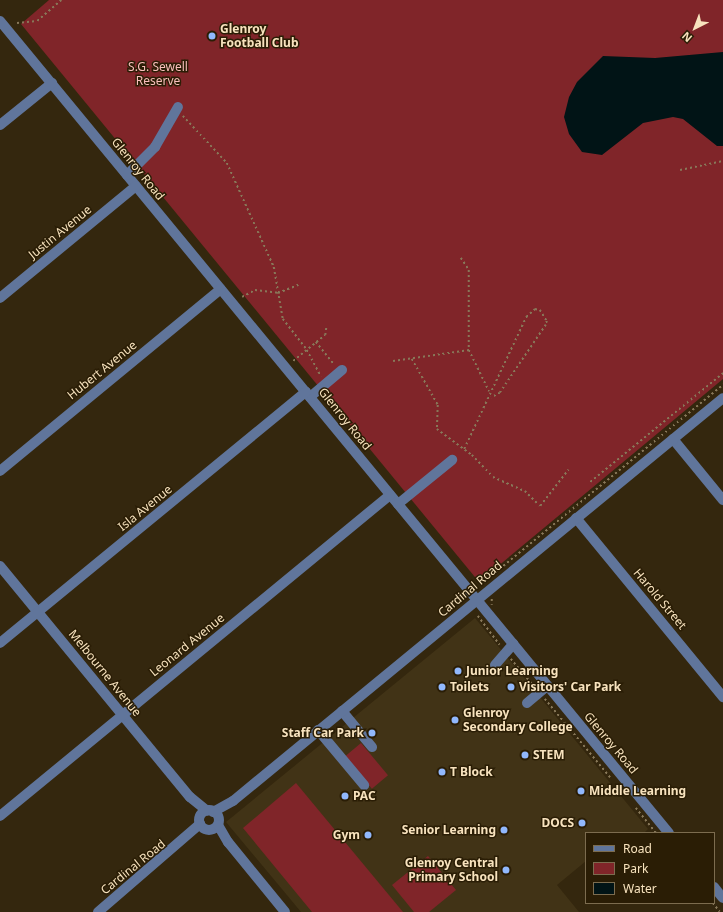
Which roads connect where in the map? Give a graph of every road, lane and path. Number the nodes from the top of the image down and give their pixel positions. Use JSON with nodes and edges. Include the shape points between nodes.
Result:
{"nodes":[{"id":1,"x":61,"y":0,"type":"edge"},
{"id":2,"x":0,"y":21,"type":"edge"},
{"id":3,"x":17,"y":23,"type":"dead end"},
{"id":4,"x":52,"y":83,"type":"junction"},
{"id":5,"x":177,"y":108,"type":"joint"},
{"id":6,"x":0,"y":125,"type":"edge"},
{"id":7,"x":723,"y":161,"type":"edge"},
{"id":8,"x":680,"y":170,"type":"dead end"},
{"id":9,"x":127,"y":175,"type":"junction"},
{"id":10,"x":136,"y":186,"type":"junction"},
{"id":11,"x":461,"y":258,"type":"dead end"},
{"id":12,"x":298,"y":285,"type":"dead end"},
{"id":13,"x":221,"y":289,"type":"junction"},
{"id":14,"x":278,"y":293,"type":"junction"},
{"id":15,"x":242,"y":296,"type":"dead end"},
{"id":16,"x":0,"y":298,"type":"edge"},
{"id":17,"x":326,"y":328,"type":"dead end"},
{"id":18,"x":316,"y":342,"type":"junction"},
{"id":19,"x":307,"y":350,"type":"junction"},
{"id":20,"x":469,"y":350,"type":"junction"},
{"id":21,"x":412,"y":359,"type":"junction"},
{"id":22,"x":393,"y":361,"type":"dead end"},
{"id":23,"x":286,"y":367,"type":"junction"},
{"id":24,"x":341,"y":371,"type":"joint"},
{"id":25,"x":723,"y":373,"type":"edge"},
{"id":26,"x":326,"y":384,"type":"junction"},
{"id":27,"x":723,"y":385,"type":"edge"},
{"id":28,"x":489,"y":391,"type":"junction"},
{"id":29,"x":308,"y":395,"type":"junction"},
{"id":30,"x":491,"y":398,"type":"junction"},
{"id":31,"x":723,"y":398,"type":"edge"},
{"id":32,"x":673,"y":439,"type":"junction"},
{"id":33,"x":464,"y":449,"type":"junction"},
{"id":34,"x":452,"y":460,"type":"dead end"},
{"id":35,"x":0,"y":470,"type":"edge"},
{"id":36,"x":568,"y":470,"type":"dead end"},
{"id":37,"x":590,"y":482,"type":"dead end"},
{"id":38,"x":390,"y":495,"type":"junction"},
{"id":39,"x":723,"y":500,"type":"edge"},
{"id":40,"x":398,"y":504,"type":"junction"},
{"id":41,"x":576,"y":518,"type":"junction"},
{"id":42,"x":0,"y":566,"type":"edge"},
{"id":43,"x":486,"y":592,"type":"junction"},
{"id":44,"x":477,"y":600,"type":"junction"},
{"id":45,"x":485,"y":611,"type":"junction"},
{"id":46,"x":38,"y":612,"type":"junction"},
{"id":47,"x":0,"y":643,"type":"edge"},
{"id":48,"x":513,"y":644,"type":"junction"},
{"id":49,"x":506,"y":653,"type":"junction"},
{"id":50,"x":495,"y":665,"type":"dead end"},
{"id":51,"x":543,"y":689,"type":"junction"},
{"id":52,"x":723,"y":697,"type":"edge"},
{"id":53,"x":527,"y":703,"type":"dead end"},
{"id":54,"x":342,"y":711,"type":"junction"},
{"id":55,"x":122,"y":715,"type":"junction"},
{"id":56,"x":318,"y":730,"type":"junction"},
{"id":57,"x":372,"y":747,"type":"dead end"},
{"id":58,"x":615,"y":783,"type":"dead end"},
{"id":59,"x":364,"y":785,"type":"dead end"},
{"id":60,"x":634,"y":806,"type":"dead end"},
{"id":61,"x":0,"y":816,"type":"edge"},
{"id":62,"x":209,"y":821,"type":"junction"},
{"id":63,"x":655,"y":832,"type":"edge"},
{"id":64,"x":668,"y":832,"type":"edge"},
{"id":65,"x":715,"y":888,"type":"edge"},
{"id":66,"x":723,"y":898,"type":"edge"},
{"id":67,"x":714,"y":904,"type":"edge"},
{"id":68,"x":98,"y":912,"type":"edge"},
{"id":69,"x":285,"y":912,"type":"edge"},
{"id":70,"x":720,"y":912,"type":"edge"}],
"edges":[{"from":1,"to":3,"type":"path","via":[[37,21]]},
{"from":2,"to":4,"type":"street","name":"Glenroy Road"},
{"from":4,"to":6,"type":"street"},
{"from":4,"to":9,"type":"street","name":"Glenroy Road"},
{"from":5,"to":9,"type":"street","via":[[155,147]]},
{"from":5,"to":14,"type":"path","via":[[227,163],[274,267]]},
{"from":7,"to":8,"type":"path"},
{"from":9,"to":10,"type":"street","name":"Glenroy Road"},
{"from":10,"to":13,"type":"street","name":"Glenroy Road"},
{"from":10,"to":16,"type":"street","name":"Justin Avenue"},
{"from":11,"to":20,"type":"path","via":[[469,270]]},
{"from":12,"to":14,"type":"path"},
{"from":13,"to":23,"type":"street","name":"Glenroy Road"},
{"from":13,"to":35,"type":"street","name":"Hubert Avenue"},
{"from":14,"to":15,"type":"path","via":[[258,289]]},
{"from":14,"to":19,"type":"path","via":[[283,319]]},
{"from":17,"to":18,"type":"path","via":[[325,335]]},
{"from":18,"to":19,"type":"path"},
{"from":18,"to":24,"type":"path"},
{"from":19,"to":23,"type":"path"},
{"from":19,"to":26,"type":"path"},
{"from":20,"to":21,"type":"path"},
{"from":20,"to":28,"type":"path"},
{"from":21,"to":22,"type":"path"},
{"from":21,"to":33,"type":"path","via":[[438,405],[437,429]]},
{"from":23,"to":29,"type":"street","name":"Glenroy Road"},
{"from":24,"to":26,"type":"street","name":"Isla Avenue"},
{"from":25,"to":37,"type":"path"},
{"from":26,"to":29,"type":"street","name":"Isla Avenue"},
{"from":27,"to":43,"type":"path","via":[[479,584]]},
{"from":28,"to":30,"type":"path"},
{"from":28,"to":30,"type":"path","via":[[526,317],[535,309],[540,310],[547,321],[546,325],[500,393]]},
{"from":29,"to":38,"type":"street","name":"Glenroy Road"},
{"from":29,"to":46,"type":"street","name":"Isla Avenue"},
{"from":30,"to":33,"type":"path"},
{"from":31,"to":32,"type":"street","name":"Cardinal Road"},
{"from":32,"to":39,"type":"street"},
{"from":32,"to":41,"type":"street","name":"Cardinal Road"},
{"from":33,"to":36,"type":"path","via":[[493,477],[525,491],[540,506]]},
{"from":34,"to":40,"type":"street"},
{"from":38,"to":40,"type":"street","name":"Glenroy Road"},
{"from":38,"to":55,"type":"street","name":"Leonard Avenue"},
{"from":40,"to":44,"type":"street","name":"Glenroy Road"},
{"from":41,"to":43,"type":"street","name":"Cardinal Road"},
{"from":41,"to":52,"type":"street","name":"Harold Street"},
{"from":42,"to":46,"type":"street","name":"Melbourne Avenue"},
{"from":43,"to":44,"type":"street","name":"Cardinal Road"},
{"from":43,"to":45,"type":"path","via":[[494,603]]},
{"from":44,"to":45,"type":"street","name":"Glenroy Road"},
{"from":44,"to":54,"type":"street","name":"Cardinal Road"},
{"from":45,"to":48,"type":"street","name":"Glenroy Road"},
{"from":45,"to":49,"type":"path","via":[[477,618]]},
{"from":46,"to":47,"type":"street","name":"Isla Avenue"},
{"from":46,"to":55,"type":"street","name":"Melbourne Avenue"},
{"from":48,"to":49,"type":"street"},
{"from":48,"to":51,"type":"street","name":"Glenroy Road"},
{"from":49,"to":50,"type":"street"},
{"from":49,"to":51,"type":"path"},
{"from":51,"to":53,"type":"street"},
{"from":51,"to":58,"type":"path"},
{"from":51,"to":64,"type":"street","name":"Glenroy Road"},
{"from":54,"to":56,"type":"street","name":"Cardinal Road"},
{"from":54,"to":57,"type":"street"},
{"from":55,"to":61,"type":"street","name":"Leonard Avenue"},
{"from":55,"to":62,"type":"street","name":"Melbourne Avenue"},
{"from":56,"to":59,"type":"street"},
{"from":56,"to":62,"type":"street","name":"Cardinal Road"},
{"from":60,"to":63,"type":"path"},
{"from":62,"to":68,"type":"street","name":"Cardinal Road"},
{"from":62,"to":69,"type":"street","name":"Melbourne Avenue"},
{"from":65,"to":66,"type":"street"},
{"from":67,"to":70,"type":"path"}]}
